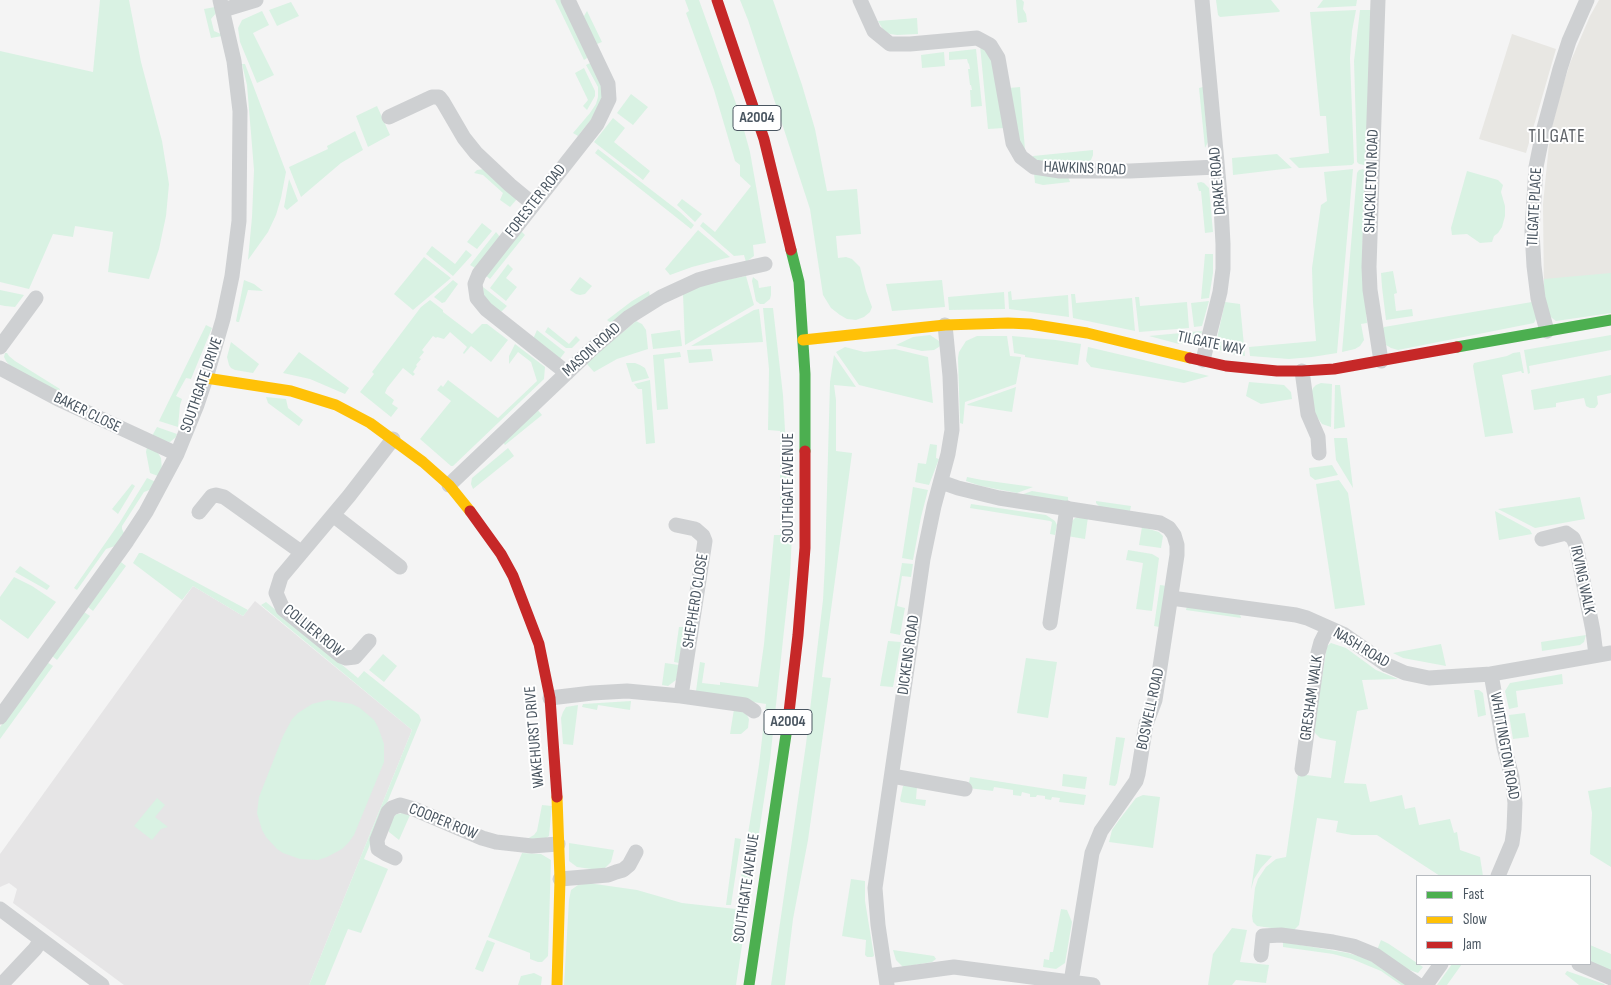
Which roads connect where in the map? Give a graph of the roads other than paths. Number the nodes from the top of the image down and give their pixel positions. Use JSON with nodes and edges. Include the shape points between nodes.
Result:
{"nodes":[{"id":1,"x":256,"y":0,"type":"edge"},
{"id":2,"x":568,"y":0,"type":"edge"},
{"id":3,"x":717,"y":0,"type":"edge"},
{"id":4,"x":860,"y":0,"type":"edge"},
{"id":5,"x":1202,"y":0,"type":"edge"},
{"id":6,"x":1378,"y":0,"type":"edge"},
{"id":7,"x":1587,"y":0,"type":"edge"},
{"id":8,"x":222,"y":5,"type":"edge"},
{"id":9,"x":389,"y":117,"type":"dead end"},
{"id":10,"x":1217,"y":167,"type":"junction"},
{"id":11,"x":533,"y":204,"type":"junction"},
{"id":12,"x":764,"y":264,"type":"dead end"},
{"id":13,"x":36,"y":298,"type":"dead end"},
{"id":14,"x":1611,"y":320,"type":"edge"},
{"id":15,"x":945,"y":326,"type":"junction"},
{"id":16,"x":1547,"y":331,"type":"junction"},
{"id":17,"x":804,"y":340,"type":"junction"},
{"id":18,"x":0,"y":347,"type":"edge"},
{"id":19,"x":1203,"y":360,"type":"junction"},
{"id":20,"x":1381,"y":361,"type":"junction"},
{"id":21,"x":0,"y":368,"type":"edge"},
{"id":22,"x":1302,"y":371,"type":"junction"},
{"id":23,"x":567,"y":373,"type":"junction"},
{"id":24,"x":206,"y":378,"type":"junction"},
{"id":25,"x":393,"y":439,"type":"junction"},
{"id":26,"x":1319,"y":453,"type":"dead end"},
{"id":27,"x":177,"y":454,"type":"junction"},
{"id":28,"x":941,"y":482,"type":"junction"},
{"id":29,"x":449,"y":485,"type":"junction"},
{"id":30,"x":1067,"y":508,"type":"junction"},
{"id":31,"x":199,"y":512,"type":"dead end"},
{"id":32,"x":334,"y":515,"type":"junction"},
{"id":33,"x":676,"y":525,"type":"dead end"},
{"id":34,"x":1542,"y":539,"type":"dead end"},
{"id":35,"x":301,"y":552,"type":"junction"},
{"id":36,"x":400,"y":568,"type":"dead end"},
{"id":37,"x":1171,"y":598,"type":"junction"},
{"id":38,"x":1050,"y":623,"type":"dead end"},
{"id":39,"x":1328,"y":628,"type":"junction"},
{"id":40,"x":369,"y":641,"type":"dead end"},
{"id":41,"x":1604,"y":654,"type":"edge"},
{"id":42,"x":1491,"y":674,"type":"junction"},
{"id":43,"x":681,"y":696,"type":"junction"},
{"id":44,"x":550,"y":698,"type":"junction"},
{"id":45,"x":754,"y":711,"type":"dead end"},
{"id":46,"x":0,"y":717,"type":"edge"},
{"id":47,"x":1302,"y":769,"type":"dead end"},
{"id":48,"x":892,"y":776,"type":"junction"},
{"id":49,"x":965,"y":789,"type":"dead end"},
{"id":50,"x":558,"y":844,"type":"junction"},
{"id":51,"x":636,"y":852,"type":"dead end"},
{"id":52,"x":395,"y":858,"type":"dead end"},
{"id":53,"x":1498,"y":875,"type":"edge"},
{"id":54,"x":560,"y":879,"type":"junction"},
{"id":55,"x":0,"y":909,"type":"edge"},
{"id":56,"x":42,"y":940,"type":"junction"},
{"id":57,"x":1261,"y":955,"type":"dead end"},
{"id":58,"x":1440,"y":965,"type":"edge"},
{"id":59,"x":1581,"y":965,"type":"edge"},
{"id":60,"x":1611,"y":978,"type":"edge"},
{"id":61,"x":887,"y":981,"type":"edge"},
{"id":62,"x":1072,"y":982,"type":"junction"},
{"id":63,"x":1,"y":985,"type":"edge"},
{"id":64,"x":102,"y":985,"type":"edge"},
{"id":65,"x":557,"y":985,"type":"edge"},
{"id":66,"x":749,"y":985,"type":"edge"},
{"id":67,"x":1093,"y":985,"type":"edge"},
{"id":68,"x":1418,"y":985,"type":"edge"},
{"id":69,"x":1426,"y":985,"type":"edge"}],
"edges":[{"from":1,"to":8,"type":"street"},
{"from":2,"to":11,"type":"street","name":"FORESTER ROAD","via":[[608,84],[609,98],[597,124]]},
{"from":3,"to":17,"type":"street","name":"SOUTHGATE AVENUE","number":"A2004","via":[[764,139],[799,282]]},
{"from":4,"to":10,"type":"street","name":"HAWKINS ROAD","via":[[874,31],[890,44],[977,38],[990,45],[998,58],[1013,143],[1021,157],[1034,167],[1130,172]]},
{"from":5,"to":10,"type":"street","name":"DRAKE ROAD"},
{"from":6,"to":20,"type":"street","name":"SHACKLETON ROAD","via":[[1369,267]]},
{"from":7,"to":16,"type":"street","name":"TILGATE PLACE","via":[[1568,41],[1536,167],[1532,231],[1534,266]]},
{"from":8,"to":24,"type":"street","name":"SOUTHGATE DRIVE","via":[[240,111],[239,221],[223,319]]},
{"from":9,"to":11,"type":"street","via":[[432,97],[439,97],[476,154]]},
{"from":10,"to":19,"type":"street","name":"DRAKE ROAD","via":[[1223,269]]},
{"from":11,"to":23,"type":"street","name":"FORESTER ROAD","via":[[479,274],[475,290],[486,310]]},
{"from":12,"to":23,"type":"street","name":"MASON ROAD","via":[[698,280],[661,297],[629,317]]},
{"from":13,"to":18,"type":"street"},
{"from":14,"to":16,"type":"street","name":"TILGATE WAY"},
{"from":15,"to":17,"type":"street","name":"TILGATE WAY"},
{"from":15,"to":19,"type":"street","name":"TILGATE WAY","via":[[1030,324],[1087,333]]},
{"from":15,"to":28,"type":"street","name":"DICKENS ROAD","via":[[952,430]]},
{"from":16,"to":20,"type":"street","name":"TILGATE WAY"},
{"from":17,"to":66,"type":"street","name":"SOUTHGATE AVENUE","number":"A2004","via":[[805,548],[800,615],[785,745]]},
{"from":19,"to":22,"type":"street","name":"TILGATE WAY","via":[[1250,369]]},
{"from":20,"to":22,"type":"street","name":"TILGATE WAY","via":[[1334,370]]},
{"from":21,"to":27,"type":"street","name":"BAKER CLOSE","via":[[58,399]]},
{"from":22,"to":26,"type":"street","via":[[1308,414],[1318,437]]},
{"from":23,"to":29,"type":"street","name":"MASON ROAD"},
{"from":24,"to":25,"type":"street","name":"WAKEHURST DRIVE","via":[[317,398],[370,423]]},
{"from":24,"to":27,"type":"street","name":"SOUTHGATE DRIVE"},
{"from":25,"to":29,"type":"street","name":"WAKEHURST DRIVE"},
{"from":25,"to":32,"type":"street","name":"COLLIER ROW"},
{"from":27,"to":46,"type":"street","name":"SOUTHGATE DRIVE","via":[[132,534]]},
{"from":28,"to":30,"type":"street","name":"BOSWELL ROAD","via":[[999,498]]},
{"from":28,"to":48,"type":"street","name":"DICKENS ROAD","via":[[923,559]]},
{"from":29,"to":44,"type":"street","name":"WAKEHURST DRIVE","via":[[488,534],[513,576],[539,644]]},
{"from":30,"to":37,"type":"street","name":"BOSWELL ROAD","via":[[1151,521],[1168,528],[1174,535],[1177,555]]},
{"from":30,"to":38,"type":"street"},
{"from":31,"to":35,"type":"street","via":[[212,496],[220,495]]},
{"from":32,"to":35,"type":"street","name":"COLLIER ROW"},
{"from":32,"to":36,"type":"street"},
{"from":33,"to":43,"type":"street","name":"SHEPHERD CLOSE","via":[[695,529],[705,541]]},
{"from":34,"to":41,"type":"street","name":"IRVING WALK","via":[[1566,534],[1573,538],[1593,631]]},
{"from":35,"to":40,"type":"street","name":"COLLIER ROW","via":[[281,577],[277,588],[277,599],[282,609],[346,658],[355,657]]},
{"from":37,"to":39,"type":"street","name":"NASH ROAD","via":[[1307,618]]},
{"from":37,"to":62,"type":"street","name":"BOSWELL ROAD","via":[[1155,700],[1146,724],[1136,781],[1101,831],[1092,853]]},
{"from":39,"to":42,"type":"street","name":"NASH ROAD","via":[[1404,673],[1429,678]]},
{"from":39,"to":47,"type":"street","name":"GRESHAM WALK","via":[[1318,653]]},
{"from":41,"to":42,"type":"street","name":"NASH ROAD"},
{"from":42,"to":53,"type":"street","name":"WHITTINGTON ROAD","via":[[1515,803],[1512,843]]},
{"from":43,"to":44,"type":"street","via":[[618,691]]},
{"from":43,"to":45,"type":"street","via":[[745,705]]},
{"from":44,"to":50,"type":"street","name":"WAKEHURST DRIVE"},
{"from":48,"to":49,"type":"street"},
{"from":48,"to":61,"type":"street","name":"DICKENS ROAD","via":[[875,888]]},
{"from":50,"to":52,"type":"street","name":"COOPER ROW","via":[[532,846],[496,842],[400,805],[388,812],[376,845]]},
{"from":50,"to":54,"type":"street","name":"WAKEHURST DRIVE"},
{"from":51,"to":54,"type":"street","via":[[623,870]]},
{"from":54,"to":65,"type":"street","name":"WAKEHURST DRIVE"},
{"from":55,"to":56,"type":"street"},
{"from":56,"to":63,"type":"street"},
{"from":56,"to":64,"type":"street"},
{"from":57,"to":68,"type":"street","via":[[1263,936],[1281,935],[1333,942],[1375,955]]},
{"from":58,"to":69,"type":"street"},
{"from":59,"to":60,"type":"street"},
{"from":61,"to":62,"type":"street","via":[[954,966]]},
{"from":62,"to":67,"type":"street"}]}
